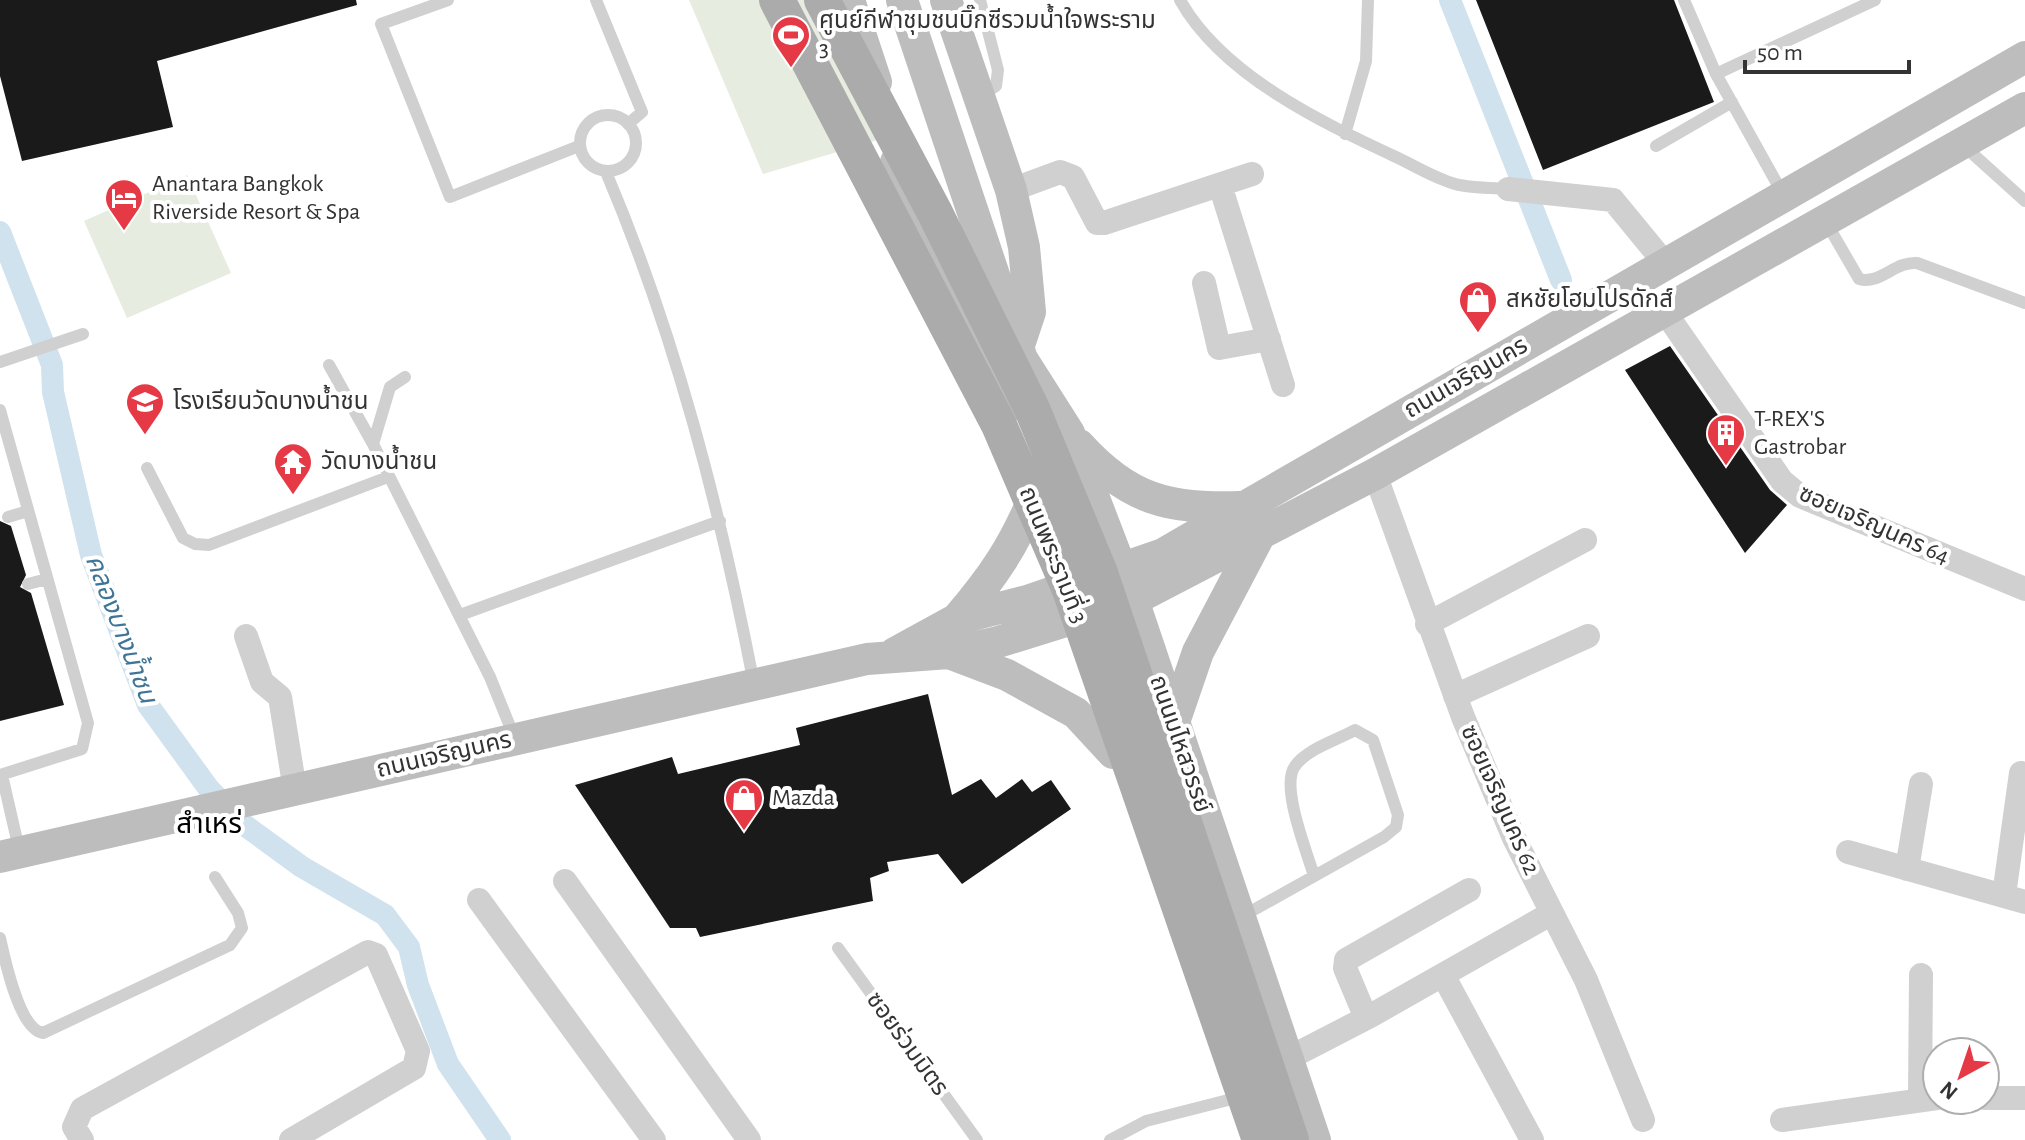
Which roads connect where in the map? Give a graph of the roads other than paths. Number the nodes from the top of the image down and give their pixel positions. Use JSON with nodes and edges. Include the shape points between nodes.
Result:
{"nodes":[{"id":1,"x":448,"y":0,"type":"edge"},
{"id":2,"x":596,"y":0,"type":"edge"},
{"id":3,"x":777,"y":0,"type":"edge"},
{"id":4,"x":822,"y":0,"type":"edge"},
{"id":5,"x":849,"y":0,"type":"edge"},
{"id":6,"x":902,"y":0,"type":"edge"},
{"id":7,"x":946,"y":0,"type":"edge"},
{"id":8,"x":980,"y":0,"type":"edge"},
{"id":9,"x":1180,"y":0,"type":"edge"},
{"id":10,"x":1368,"y":0,"type":"edge"},
{"id":11,"x":1684,"y":0,"type":"edge"},
{"id":12,"x":1840,"y":0,"type":"edge"},
{"id":13,"x":1875,"y":0,"type":"edge"},
{"id":14,"x":1846,"y":13,"type":"junction"},
{"id":15,"x":2025,"y":57,"type":"edge"},
{"id":16,"x":1716,"y":74,"type":"junction"},
{"id":17,"x":979,"y":97,"type":"junction"},
{"id":18,"x":1732,"y":102,"type":"junction"},
{"id":19,"x":2025,"y":108,"type":"edge"},
{"id":20,"x":628,"y":124,"type":"junction"},
{"id":21,"x":1345,"y":134,"type":"junction"},
{"id":22,"x":1962,"y":144,"type":"junction"},
{"id":23,"x":579,"y":146,"type":"junction"},
{"id":24,"x":1656,"y":146,"type":"dead end"},
{"id":25,"x":606,"y":172,"type":"junction"},
{"id":26,"x":1252,"y":174,"type":"dead end"},
{"id":27,"x":1220,"y":185,"type":"junction"},
{"id":28,"x":1508,"y":189,"type":"joint"},
{"id":29,"x":1011,"y":190,"type":"junction"},
{"id":30,"x":1784,"y":196,"type":"junction"},
{"id":31,"x":2025,"y":201,"type":"edge"},
{"id":32,"x":1825,"y":220,"type":"junction"},
{"id":33,"x":1664,"y":262,"type":"junction"},
{"id":34,"x":1204,"y":283,"type":"dead end"},
{"id":35,"x":2025,"y":303,"type":"edge"},
{"id":36,"x":1665,"y":312,"type":"junction"},
{"id":37,"x":83,"y":334,"type":"dead end"},
{"id":38,"x":1269,"y":339,"type":"junction"},
{"id":39,"x":1020,"y":354,"type":"junction"},
{"id":40,"x":0,"y":362,"type":"edge"},
{"id":41,"x":329,"y":365,"type":"dead end"},
{"id":42,"x":405,"y":377,"type":"dead end"},
{"id":43,"x":1283,"y":385,"type":"dead end"},
{"id":44,"x":0,"y":410,"type":"edge"},
{"id":45,"x":1025,"y":433,"type":"junction"},
{"id":46,"x":1069,"y":433,"type":"junction"},
{"id":47,"x":373,"y":444,"type":"junction"},
{"id":48,"x":147,"y":468,"type":"dead end"},
{"id":49,"x":1375,"y":474,"type":"junction"},
{"id":50,"x":388,"y":477,"type":"junction"},
{"id":51,"x":1035,"y":495,"type":"junction"},
{"id":52,"x":1242,"y":507,"type":"junction"},
{"id":53,"x":28,"y":511,"type":"junction"},
{"id":54,"x":8,"y":517,"type":"dead end"},
{"id":55,"x":720,"y":521,"type":"junction"},
{"id":56,"x":1259,"y":536,"type":"junction"},
{"id":57,"x":1585,"y":540,"type":"dead end"},
{"id":58,"x":47,"y":579,"type":"junction"},
{"id":59,"x":2023,"y":582,"type":"edge"},
{"id":60,"x":28,"y":584,"type":"dead end"},
{"id":61,"x":1128,"y":586,"type":"junction"},
{"id":62,"x":1060,"y":591,"type":"junction"},
{"id":63,"x":460,"y":615,"type":"junction"},
{"id":64,"x":957,"y":619,"type":"junction"},
{"id":65,"x":1068,"y":623,"type":"junction"},
{"id":66,"x":1427,"y":624,"type":"junction"},
{"id":67,"x":246,"y":636,"type":"dead end"},
{"id":68,"x":1588,"y":636,"type":"dead end"},
{"id":69,"x":949,"y":653,"type":"junction"},
{"id":70,"x":889,"y":657,"type":"junction"},
{"id":71,"x":754,"y":684,"type":"junction"},
{"id":72,"x":1455,"y":696,"type":"junction"},
{"id":73,"x":1173,"y":725,"type":"junction"},
{"id":74,"x":515,"y":739,"type":"junction"},
{"id":75,"x":1113,"y":753,"type":"junction"},
{"id":76,"x":2021,"y":773,"type":"dead end"},
{"id":77,"x":1,"y":775,"type":"edge"},
{"id":78,"x":1921,"y":784,"type":"dead end"},
{"id":79,"x":287,"y":791,"type":"junction"},
{"id":80,"x":1848,"y":852,"type":"dead end"},
{"id":81,"x":10,"y":854,"type":"edge"},
{"id":82,"x":1907,"y":869,"type":"junction"},
{"id":83,"x":1314,"y":876,"type":"junction"},
{"id":84,"x":215,"y":877,"type":"dead end"},
{"id":85,"x":565,"y":881,"type":"dead end"},
{"id":86,"x":1469,"y":890,"type":"dead end"},
{"id":87,"x":2015,"y":899,"type":"edge"},
{"id":88,"x":479,"y":900,"type":"dead end"},
{"id":89,"x":1552,"y":913,"type":"junction"},
{"id":90,"x":1239,"y":918,"type":"junction"},
{"id":91,"x":0,"y":938,"type":"edge"},
{"id":92,"x":838,"y":948,"type":"dead end"},
{"id":93,"x":1443,"y":975,"type":"junction"},
{"id":94,"x":1921,"y":975,"type":"dead end"},
{"id":95,"x":1366,"y":1018,"type":"junction"},
{"id":96,"x":1924,"y":1036,"type":"edge"},
{"id":97,"x":1287,"y":1059,"type":"junction"},
{"id":98,"x":2001,"y":1098,"type":"edge"},
{"id":99,"x":2025,"y":1098,"type":"edge"},
{"id":100,"x":1232,"y":1099,"type":"junction"},
{"id":101,"x":1921,"y":1099,"type":"edge"},
{"id":102,"x":1643,"y":1120,"type":"dead end"},
{"id":103,"x":1782,"y":1120,"type":"dead end"},
{"id":104,"x":82,"y":1140,"type":"edge"},
{"id":105,"x":291,"y":1140,"type":"edge"},
{"id":106,"x":654,"y":1140,"type":"edge"},
{"id":107,"x":749,"y":1140,"type":"edge"},
{"id":108,"x":977,"y":1140,"type":"edge"},
{"id":109,"x":1110,"y":1140,"type":"edge"},
{"id":110,"x":1246,"y":1140,"type":"edge"},
{"id":111,"x":1260,"y":1140,"type":"edge"},
{"id":112,"x":1291,"y":1140,"type":"edge"},
{"id":113,"x":1315,"y":1140,"type":"edge"},
{"id":114,"x":1532,"y":1140,"type":"edge"}],
"edges":[{"from":1,"to":23,"type":"lane","via":[[381,24],[450,197]]},
{"from":2,"to":20,"type":"lane","via":[[642,112]]},
{"from":3,"to":111,"type":"main road","name":"ถนนพระรามที่ 3","bridge":true,"via":[[999,425],[1070,590]]},
{"from":4,"to":112,"type":"main road","name":"ถนนพระรามที่ 3","bridge":true,"via":[[1032,409],[1100,573]]},
{"from":5,"to":45,"type":"main road","via":[[906,194],[927,246]]},
{"from":6,"to":39,"type":"main road","name":"ถนนมไหสวรรย์"},
{"from":7,"to":17,"type":"main road"},
{"from":8,"to":17,"type":"lane","via":[[998,70],[996,86]]},
{"from":9,"to":21,"type":"lane","via":[[1209,40],[1245,73]]},
{"from":10,"to":21,"type":"lane","via":[[1366,61]]},
{"from":11,"to":16,"type":"lane"},
{"from":12,"to":14,"type":"lane"},
{"from":13,"to":14,"type":"lane"},
{"from":14,"to":16,"type":"lane"},
{"from":15,"to":30,"type":"main road","name":"ถนนเจริญนคร"},
{"from":16,"to":18,"type":"lane"},
{"from":17,"to":29,"type":"main road"},
{"from":18,"to":24,"type":"lane"},
{"from":18,"to":30,"type":"lane"},
{"from":19,"to":22,"type":"main road","name":"ถนนเจริญนคร"},
{"from":20,"to":23,"type":"lane","via":[[613,115],[596,117],[583,129]]},
{"from":20,"to":25,"type":"lane","via":[[636,141],[631,160]]},
{"from":21,"to":28,"type":"lane","via":[[1454,184]]},
{"from":22,"to":31,"type":"lane"},
{"from":22,"to":32,"type":"main road","name":"ถนนเจริญนคร"},
{"from":23,"to":25,"type":"lane","via":[[588,164]]},
{"from":25,"to":55,"type":"lane","via":[[691,405]]},
{"from":26,"to":27,"type":"street"},
{"from":27,"to":29,"type":"street","via":[[1104,223],[1097,223],[1067,174]]},
{"from":27,"to":38,"type":"street"},
{"from":28,"to":33,"type":"street","via":[[1613,200]]},
{"from":29,"to":39,"type":"main road","via":[[1029,286],[1030,312]]},
{"from":30,"to":33,"type":"main road","name":"ถนนเจริญนคร"},
{"from":32,"to":35,"type":"lane","via":[[1859,279],[1874,280],[1901,264],[1917,263]]},
{"from":32,"to":36,"type":"main road","name":"ถนนเจริญนคร"},
{"from":33,"to":52,"type":"main road","name":"ถนนเจริญนคร"},
{"from":34,"to":38,"type":"street","via":[[1219,348]]},
{"from":36,"to":49,"type":"main road","name":"ถนนเจริญนคร"},
{"from":36,"to":59,"type":"street","name":"ซอยเจริญนคร 64","via":[[1782,481],[1800,496]]},
{"from":37,"to":40,"type":"lane"},
{"from":38,"to":43,"type":"street"},
{"from":39,"to":45,"type":"main road","name":"ถนนมไหสวรรย์"},
{"from":39,"to":46,"type":"main road","name":"ถนนมไหสวรรย์"},
{"from":41,"to":47,"type":"lane"},
{"from":42,"to":47,"type":"lane","via":[[390,387]]},
{"from":44,"to":53,"type":"lane"},
{"from":45,"to":51,"type":"main road","name":"ถนนมไหสวรรย์"},
{"from":46,"to":52,"type":"main road","via":[[1098,466],[1154,501],[1188,508]]},
{"from":46,"to":61,"type":"main road","name":"ถนนมไหสวรรย์"},
{"from":47,"to":50,"type":"lane"},
{"from":48,"to":50,"type":"lane","via":[[183,538],[209,545]]},
{"from":49,"to":56,"type":"main road","name":"ถนนเจริญนคร"},
{"from":49,"to":66,"type":"street","name":"ซอยเจริญนคร 62"},
{"from":50,"to":63,"type":"lane"},
{"from":51,"to":62,"type":"main road","name":"ถนนมไหสวรรย์"},
{"from":51,"to":64,"type":"main road","via":[[999,570]]},
{"from":52,"to":61,"type":"main road","name":"ถนนเจริญนคร","via":[[1163,554]]},
{"from":53,"to":54,"type":"lane"},
{"from":53,"to":58,"type":"lane"},
{"from":55,"to":63,"type":"lane"},
{"from":55,"to":71,"type":"lane"},
{"from":56,"to":61,"type":"main road","name":"ถนนเจริญนคร"},
{"from":56,"to":73,"type":"main road","via":[[1198,652]]},
{"from":57,"to":66,"type":"street"},
{"from":58,"to":60,"type":"lane"},
{"from":58,"to":77,"type":"lane","via":[[88,723],[87,737],[82,749],[69,755]]},
{"from":61,"to":62,"type":"main road","name":"ถนนเจริญนคร"},
{"from":61,"to":65,"type":"main road","name":"ถนนเจริญนคร"},
{"from":61,"to":73,"type":"main road","name":"ถนนมไหสวรรย์"},
{"from":62,"to":64,"type":"main road","name":"ถนนเจริญนคร"},
{"from":62,"to":65,"type":"main road","name":"ถนนมไหสวรรย์"},
{"from":63,"to":74,"type":"lane"},
{"from":64,"to":70,"type":"main road","name":"ถนนเจริญนคร"},
{"from":65,"to":69,"type":"main road","name":"ถนนเจริญนคร"},
{"from":65,"to":75,"type":"main road","name":"ถนนมไหสวรรย์"},
{"from":66,"to":72,"type":"street","name":"ซอยเจริญนคร 62"},
{"from":67,"to":79,"type":"street","via":[[262,682],[280,697]]},
{"from":68,"to":72,"type":"street"},
{"from":69,"to":70,"type":"main road","name":"ถนนเจริญนคร"},
{"from":69,"to":75,"type":"main road","via":[[1007,675],[1076,713]]},
{"from":70,"to":71,"type":"main road","name":"ถนนเจริญนคร"},
{"from":71,"to":74,"type":"main road","name":"ถนนเจริญนคร"},
{"from":72,"to":89,"type":"street","name":"ซอยเจริญนคร 62","via":[[1514,838]]},
{"from":73,"to":90,"type":"main road","name":"ถนนมไหสวรรย์"},
{"from":74,"to":79,"type":"main road","name":"ถนนเจริญนคร"},
{"from":75,"to":100,"type":"main road","name":"ถนนมไหสวรรย์"},
{"from":76,"to":87,"type":"street"},
{"from":77,"to":81,"type":"lane"},
{"from":78,"to":82,"type":"street"},
{"from":79,"to":81,"type":"main road","name":"ถนนเจริญนคร"},
{"from":80,"to":82,"type":"street"},
{"from":82,"to":87,"type":"street"},
{"from":83,"to":83,"type":"lane","via":[[1289,790],[1293,768],[1355,730],[1373,740],[1398,815],[1396,827]]},
{"from":83,"to":90,"type":"lane"},
{"from":84,"to":91,"type":"lane","via":[[242,928],[230,945],[43,1033],[30,1026],[9,977]]},
{"from":85,"to":107,"type":"street"},
{"from":86,"to":95,"type":"street","via":[[1346,960]]},
{"from":88,"to":106,"type":"street"},
{"from":89,"to":93,"type":"street"},
{"from":89,"to":102,"type":"street","name":"ซอยเจริญนคร 62","via":[[1586,980]]},
{"from":90,"to":97,"type":"main road","name":"ถนนมไหสวรรย์"},
{"from":92,"to":108,"type":"lane","name":"ซอยร่วมมิตร"},
{"from":93,"to":95,"type":"street"},
{"from":93,"to":114,"type":"street"},
{"from":94,"to":96,"type":"street"},
{"from":95,"to":97,"type":"street"},
{"from":97,"to":113,"type":"main road","name":"ถนนมไหสวรรย์"},
{"from":98,"to":99,"type":"street"},
{"from":100,"to":109,"type":"lane","via":[[1146,1121]]},
{"from":100,"to":110,"type":"main road","name":"ถนนมไหสวรรย์"},
{"from":101,"to":103,"type":"street"},
{"from":104,"to":105,"type":"street","via":[[74,1127],[82,1109],[368,952],[376,955],[418,1051],[414,1068]]}]}
